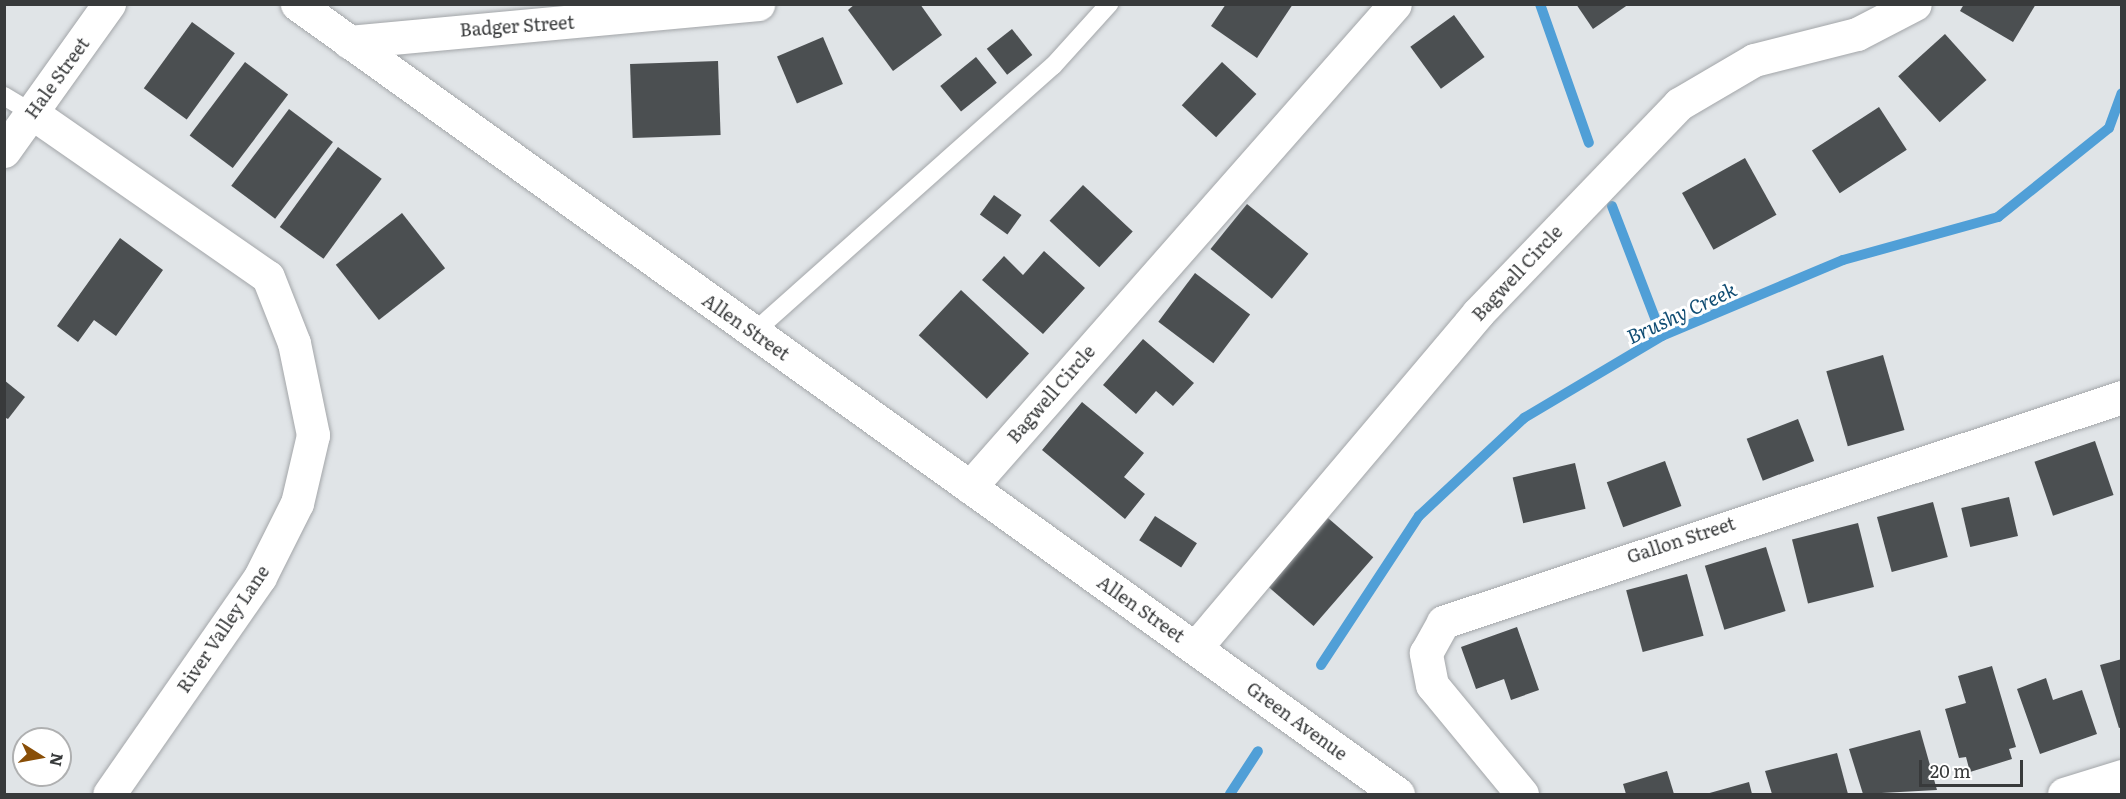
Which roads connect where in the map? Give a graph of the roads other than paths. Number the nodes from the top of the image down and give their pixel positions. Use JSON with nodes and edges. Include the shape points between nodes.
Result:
{"nodes":[{"id":1,"x":110,"y":4,"type":"edge"},
{"id":2,"x":297,"y":4,"type":"edge"},
{"id":3,"x":758,"y":4,"type":"edge"},
{"id":4,"x":1109,"y":4,"type":"edge"},
{"id":5,"x":1395,"y":4,"type":"edge"},
{"id":6,"x":1915,"y":4,"type":"edge"},
{"id":7,"x":349,"y":42,"type":"junction"},
{"id":8,"x":18,"y":105,"type":"edge"},
{"id":9,"x":4,"y":151,"type":"edge"},
{"id":10,"x":754,"y":332,"type":"junction"},
{"id":11,"x":2121,"y":397,"type":"edge"},
{"id":12,"x":970,"y":487,"type":"junction"},
{"id":13,"x":1196,"y":647,"type":"junction"},
{"id":14,"x":2121,"y":776,"type":"edge"},
{"id":15,"x":109,"y":795,"type":"edge"},
{"id":16,"x":1398,"y":795,"type":"edge"},
{"id":17,"x":1522,"y":795,"type":"edge"},
{"id":18,"x":2064,"y":795,"type":"edge"}],
"edges":[{"from":1,"to":8,"type":"street","name":"Hale Street"},
{"from":2,"to":7,"type":"street","name":"Allen Street"},
{"from":3,"to":7,"type":"street","name":"Badger Street"},
{"from":4,"to":10,"type":"lane","via":[[1053,66]]},
{"from":5,"to":12,"type":"street","name":"Bagwell Circle"},
{"from":6,"to":13,"type":"street","name":"Bagwell Circle","via":[[1857,34],[1754,60],[1679,104],[1478,313]]},
{"from":7,"to":10,"type":"street","name":"Allen Street"},
{"from":8,"to":9,"type":"street","name":"Hale Street"},
{"from":8,"to":15,"type":"street","name":"River Valley Lane","via":[[268,277],[294,343],[313,435],[297,503],[261,577]]},
{"from":10,"to":12,"type":"street","name":"Allen Street"},
{"from":11,"to":17,"type":"street","name":"Gallon Street","via":[[1443,622],[1426,653],[1432,686]]},
{"from":12,"to":13,"type":"street","name":"Allen Street"},
{"from":13,"to":16,"type":"street","name":"Green Avenue"},
{"from":14,"to":18,"type":"street"}]}
